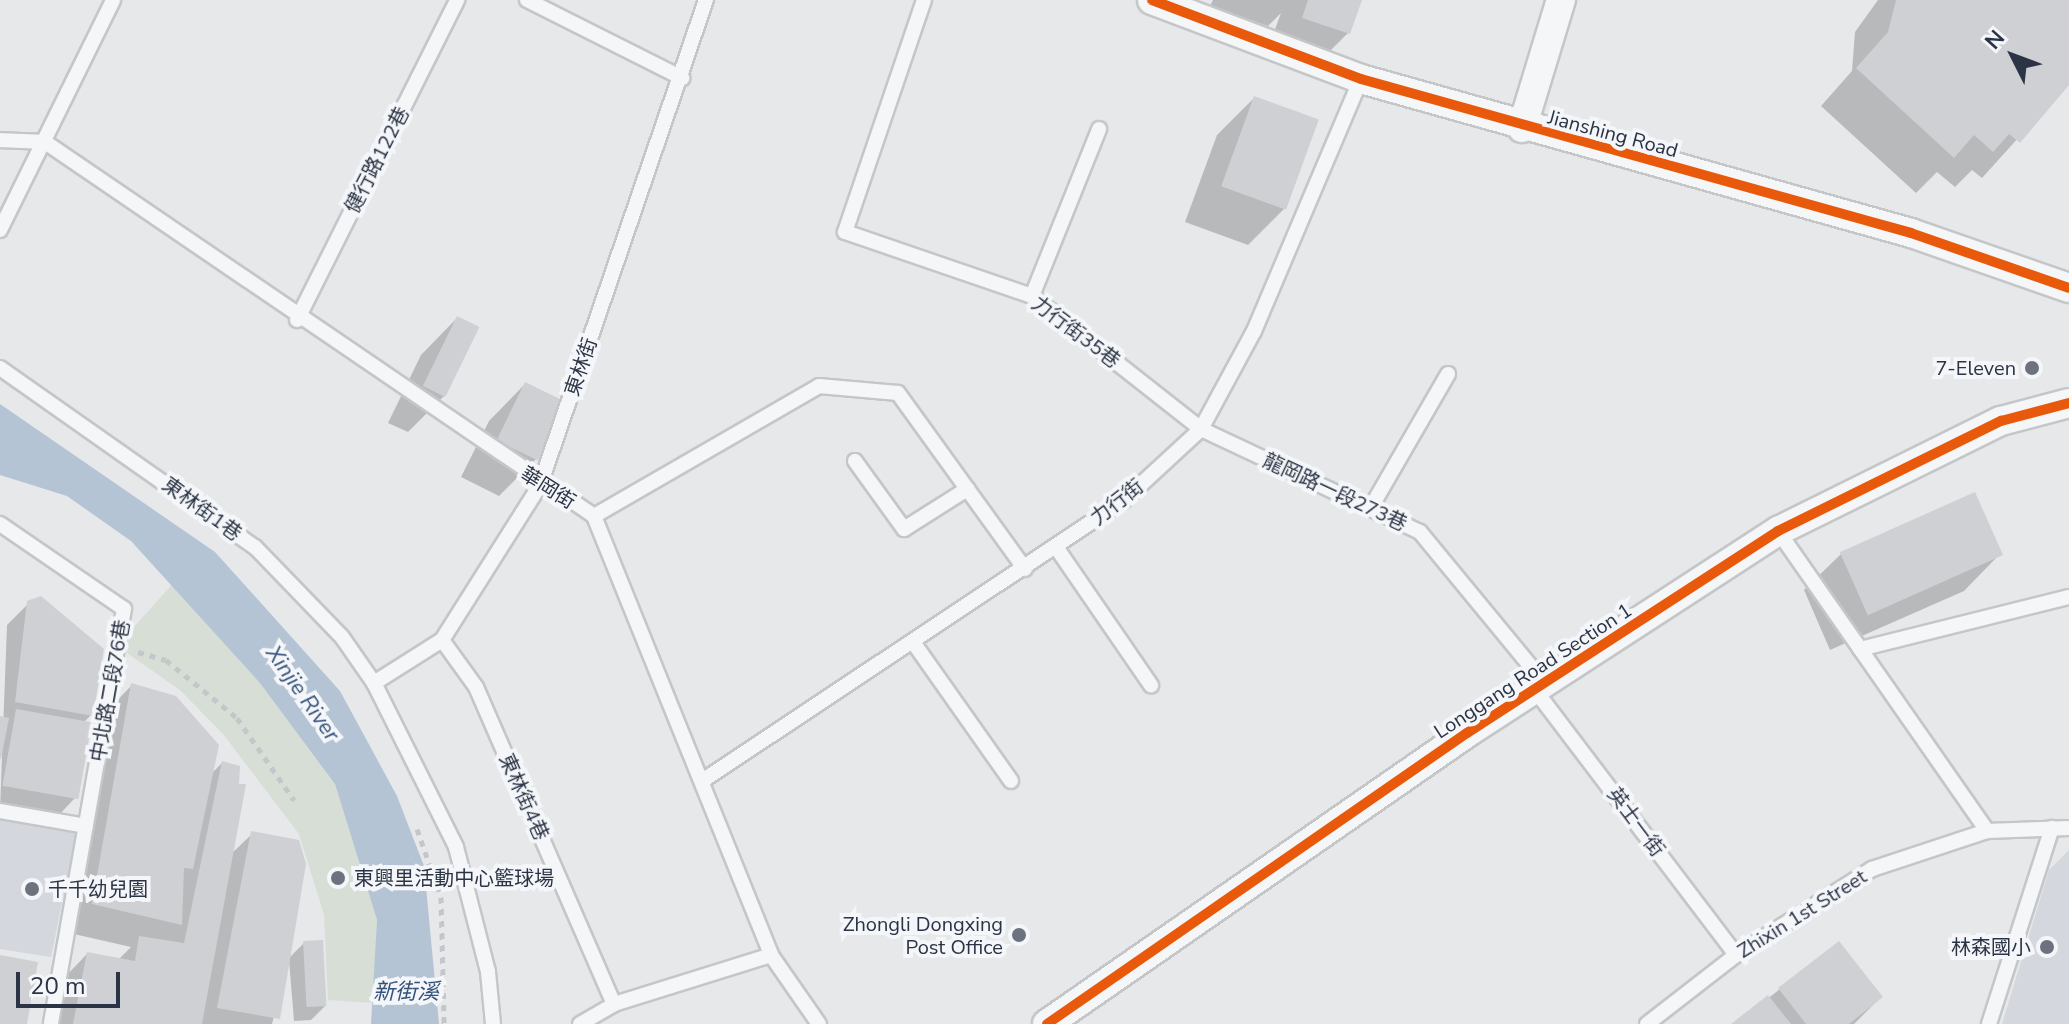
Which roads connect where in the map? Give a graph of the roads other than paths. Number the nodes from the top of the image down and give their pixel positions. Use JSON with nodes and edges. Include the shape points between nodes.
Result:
{"nodes":[{"id":1,"x":113,"y":0,"type":"edge"},
{"id":2,"x":457,"y":0,"type":"edge"},
{"id":3,"x":527,"y":0,"type":"edge"},
{"id":4,"x":706,"y":0,"type":"edge"},
{"id":5,"x":924,"y":0,"type":"edge"},
{"id":6,"x":1152,"y":0,"type":"edge"},
{"id":7,"x":1561,"y":0,"type":"edge"},
{"id":8,"x":682,"y":78,"type":"junction"},
{"id":9,"x":1361,"y":79,"type":"junction"},
{"id":10,"x":1522,"y":128,"type":"junction"},
{"id":11,"x":1099,"y":129,"type":"dead end"},
{"id":12,"x":0,"y":140,"type":"edge"},
{"id":13,"x":45,"y":142,"type":"junction"},
{"id":14,"x":0,"y":230,"type":"edge"},
{"id":15,"x":2069,"y":288,"type":"edge"},
{"id":16,"x":1032,"y":296,"type":"junction"},
{"id":17,"x":297,"y":320,"type":"junction"},
{"id":18,"x":0,"y":368,"type":"edge"},
{"id":19,"x":1448,"y":374,"type":"dead end"},
{"id":20,"x":2069,"y":403,"type":"edge"},
{"id":21,"x":1201,"y":429,"type":"junction"},
{"id":22,"x":855,"y":461,"type":"dead end"},
{"id":23,"x":540,"y":485,"type":"junction"},
{"id":24,"x":967,"y":489,"type":"junction"},
{"id":25,"x":1370,"y":509,"type":"junction"},
{"id":26,"x":594,"y":516,"type":"junction"},
{"id":27,"x":0,"y":524,"type":"edge"},
{"id":28,"x":1778,"y":531,"type":"junction"},
{"id":29,"x":1056,"y":547,"type":"junction"},
{"id":30,"x":1025,"y":569,"type":"junction"},
{"id":31,"x":2069,"y":597,"type":"edge"},
{"id":32,"x":442,"y":640,"type":"junction"},
{"id":33,"x":913,"y":642,"type":"junction"},
{"id":34,"x":1860,"y":649,"type":"junction"},
{"id":35,"x":374,"y":683,"type":"junction"},
{"id":36,"x":1151,"y":685,"type":"dead end"},
{"id":37,"x":1541,"y":688,"type":"junction"},
{"id":38,"x":705,"y":779,"type":"junction"},
{"id":39,"x":1011,"y":781,"type":"dead end"},
{"id":40,"x":0,"y":811,"type":"edge"},
{"id":41,"x":86,"y":826,"type":"junction"},
{"id":42,"x":2052,"y":828,"type":"junction"},
{"id":43,"x":2069,"y":828,"type":"edge"},
{"id":44,"x":1987,"y":831,"type":"junction"},
{"id":45,"x":771,"y":955,"type":"junction"},
{"id":46,"x":1736,"y":955,"type":"junction"},
{"id":47,"x":614,"y":1004,"type":"junction"},
{"id":48,"x":51,"y":1024,"type":"edge"},
{"id":49,"x":493,"y":1024,"type":"edge"},
{"id":50,"x":580,"y":1024,"type":"edge"},
{"id":51,"x":819,"y":1024,"type":"edge"},
{"id":52,"x":1047,"y":1024,"type":"edge"},
{"id":53,"x":1647,"y":1024,"type":"edge"},
{"id":54,"x":1989,"y":1024,"type":"edge"}],
"edges":[{"from":1,"to":13,"type":"lane"},
{"from":2,"to":17,"type":"lane","name":"健行路122巷"},
{"from":3,"to":8,"type":"lane"},
{"from":4,"to":8,"type":"lane","name":"東林街"},
{"from":5,"to":16,"type":"lane","name":"力行街35巷","via":[[845,232]]},
{"from":6,"to":9,"type":"street","name":"Jianshing Road"},
{"from":7,"to":10,"type":"street"},
{"from":8,"to":23,"type":"lane","name":"東林街"},
{"from":9,"to":10,"type":"street","name":"Jianshing Road"},
{"from":9,"to":21,"type":"lane","name":"力行街","via":[[1254,331]]},
{"from":10,"to":15,"type":"street","name":"Jianshing Road","via":[[1911,233]]},
{"from":11,"to":16,"type":"lane"},
{"from":12,"to":13,"type":"lane"},
{"from":13,"to":14,"type":"lane"},
{"from":13,"to":17,"type":"lane","name":"華岡街"},
{"from":16,"to":21,"type":"lane","name":"力行街35巷"},
{"from":17,"to":23,"type":"lane","name":"華岡街"},
{"from":18,"to":35,"type":"lane","name":"東林街1巷","via":[[255,547],[305,594]]},
{"from":19,"to":25,"type":"lane"},
{"from":20,"to":28,"type":"street","name":"Longgang Road Section 1","via":[[2001,421]]},
{"from":21,"to":25,"type":"lane","name":"龍岡路一段273巷"},
{"from":21,"to":29,"type":"lane","name":"力行街","via":[[1123,501]]},
{"from":22,"to":24,"type":"lane","via":[[904,529]]},
{"from":23,"to":26,"type":"lane","name":"華岡街"},
{"from":23,"to":32,"type":"lane","name":"東林街"},
{"from":24,"to":26,"type":"lane","via":[[898,393],[819,386]]},
{"from":24,"to":30,"type":"lane"},
{"from":25,"to":37,"type":"lane","name":"龍岡路一段273巷","via":[[1420,532]]},
{"from":26,"to":38,"type":"lane","name":"華岡街"},
{"from":27,"to":41,"type":"lane","name":"中北路二段76巷","via":[[124,609]]},
{"from":28,"to":34,"type":"lane"},
{"from":28,"to":37,"type":"street","name":"Longgang Road Section 1"},
{"from":29,"to":30,"type":"lane","name":"力行街"},
{"from":29,"to":36,"type":"lane"},
{"from":30,"to":33,"type":"lane","name":"力行街"},
{"from":31,"to":34,"type":"lane"},
{"from":32,"to":35,"type":"lane","name":"東林街"},
{"from":32,"to":47,"type":"lane","name":"東林街4巷","via":[[476,687]]},
{"from":33,"to":38,"type":"lane","name":"力行街"},
{"from":33,"to":39,"type":"lane"},
{"from":34,"to":44,"type":"lane"},
{"from":35,"to":49,"type":"lane","name":"東林街1巷","via":[[456,847],[488,972]]},
{"from":37,"to":46,"type":"lane","name":"英士一街"},
{"from":37,"to":52,"type":"street","name":"Longgang Road Section 1"},
{"from":38,"to":45,"type":"lane","name":"華岡街"},
{"from":40,"to":41,"type":"lane"},
{"from":41,"to":48,"type":"lane","name":"中北路二段76巷"},
{"from":42,"to":43,"type":"lane","name":"Zhixin 1st Street"},
{"from":42,"to":44,"type":"lane","name":"Zhixin 1st Street"},
{"from":42,"to":54,"type":"lane"},
{"from":44,"to":46,"type":"lane","name":"Zhixin 1st Street","via":[[1872,869]]},
{"from":45,"to":47,"type":"lane"},
{"from":45,"to":51,"type":"lane","name":"華岡街"},
{"from":46,"to":53,"type":"lane","name":"Zhixin 1st Street"},
{"from":47,"to":50,"type":"lane"}]}
